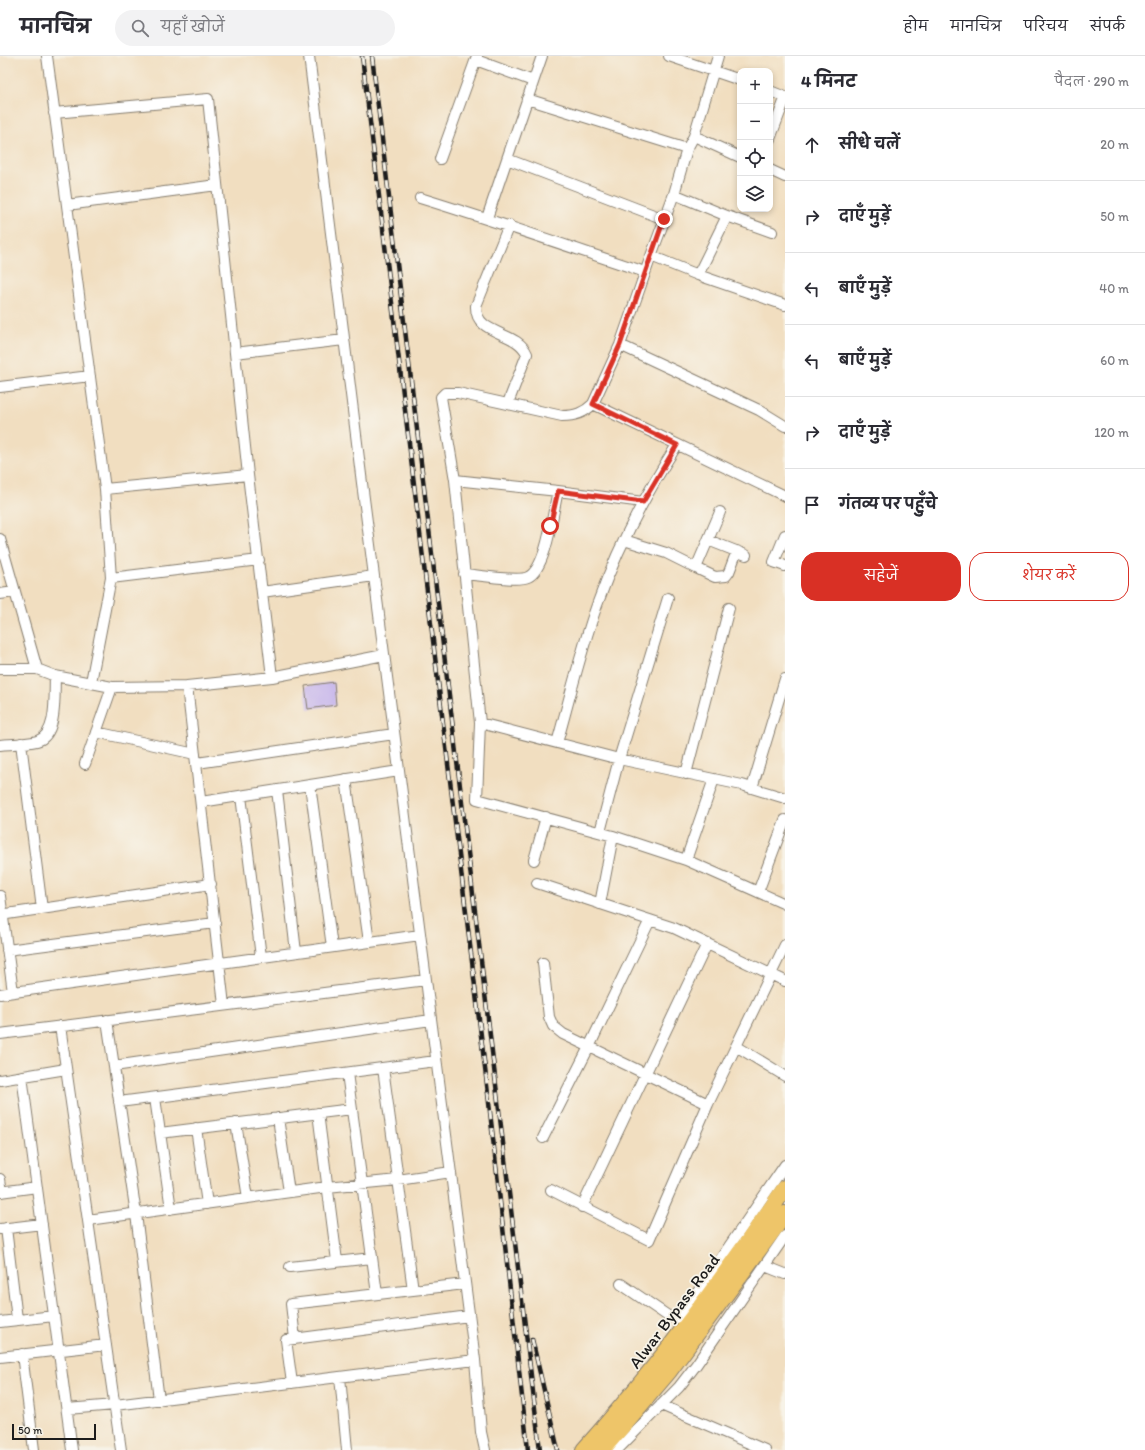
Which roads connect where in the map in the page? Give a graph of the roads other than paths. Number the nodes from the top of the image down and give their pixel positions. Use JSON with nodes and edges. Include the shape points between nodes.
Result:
{"nodes":[{"id":1,"x":46,"y":56,"type":"edge"},
{"id":2,"x":309,"y":56,"type":"edge"},
{"id":3,"x":542,"y":56,"type":"edge"},
{"id":4,"x":669,"y":56,"type":"edge"},
{"id":5,"x":718,"y":56,"type":"edge"},
{"id":6,"x":476,"y":58,"type":"edge"},
{"id":7,"x":712,"y":69,"type":"junction"},
{"id":8,"x":737,"y":79,"type":"edge"},
{"id":9,"x":533,"y":81,"type":"junction"},
{"id":10,"x":773,"y":92,"type":"edge"},
{"id":11,"x":785,"y":98,"type":"edge"},
{"id":12,"x":527,"y":99,"type":"junction"},
{"id":13,"x":54,"y":113,"type":"junction"},
{"id":14,"x":773,"y":131,"type":"edge"},
{"id":15,"x":694,"y":136,"type":"junction"},
{"id":16,"x":688,"y":149,"type":"junction"},
{"id":17,"x":737,"y":156,"type":"edge"},
{"id":18,"x":440,"y":159,"type":"dead end"},
{"id":19,"x":507,"y":159,"type":"junction"},
{"id":20,"x":773,"y":171,"type":"edge"},
{"id":21,"x":785,"y":177,"type":"edge"},
{"id":22,"x":217,"y":185,"type":"junction"},
{"id":23,"x":674,"y":194,"type":"junction"},
{"id":24,"x":420,"y":198,"type":"dead end"},
{"id":25,"x":67,"y":205,"type":"junction"},
{"id":26,"x":727,"y":216,"type":"junction"},
{"id":27,"x":487,"y":218,"type":"junction"},
{"id":28,"x":664,"y":219,"type":"junction"},
{"id":29,"x":509,"y":225,"type":"junction"},
{"id":30,"x":772,"y":232,"type":"dead end"},
{"id":31,"x":651,"y":256,"type":"junction"},
{"id":32,"x":645,"y":272,"type":"junction"},
{"id":33,"x":698,"y":275,"type":"junction"},
{"id":34,"x":785,"y":305,"type":"edge"},
{"id":35,"x":344,"y":340,"type":"junction"},
{"id":36,"x":620,"y":345,"type":"junction"},
{"id":37,"x":235,"y":353,"type":"junction"},
{"id":38,"x":90,"y":376,"type":"junction"},
{"id":39,"x":0,"y":387,"type":"edge"},
{"id":40,"x":508,"y":403,"type":"junction"},
{"id":41,"x":593,"y":404,"type":"junction"},
{"id":42,"x":785,"y":426,"type":"edge"},
{"id":43,"x":677,"y":445,"type":"junction"},
{"id":44,"x":248,"y":475,"type":"junction"},
{"id":45,"x":454,"y":480,"type":"junction"},
{"id":46,"x":105,"y":489,"type":"junction"},
{"id":47,"x":558,"y":491,"type":"junction"},
{"id":48,"x":785,"y":496,"type":"edge"},
{"id":49,"x":643,"y":502,"type":"junction"},
{"id":50,"x":720,"y":512,"type":"dead end"},
{"id":51,"x":785,"y":535,"type":"edge"},
{"id":52,"x":0,"y":539,"type":"edge"},
{"id":53,"x":624,"y":540,"type":"junction"},
{"id":54,"x":708,"y":540,"type":"junction"},
{"id":55,"x":259,"y":560,"type":"junction"},
{"id":56,"x":785,"y":566,"type":"edge"},
{"id":57,"x":696,"y":568,"type":"junction"},
{"id":58,"x":464,"y":574,"type":"junction"},
{"id":59,"x":374,"y":576,"type":"junction"},
{"id":60,"x":111,"y":578,"type":"junction"},
{"id":61,"x":15,"y":592,"type":"junction"},
{"id":62,"x":262,"y":592,"type":"junction"},
{"id":63,"x":0,"y":594,"type":"edge"},
{"id":64,"x":668,"y":598,"type":"dead end"},
{"id":65,"x":729,"y":608,"type":"dead end"},
{"id":66,"x":384,"y":655,"type":"junction"},
{"id":67,"x":0,"y":669,"type":"edge"},
{"id":68,"x":38,"y":669,"type":"junction"},
{"id":69,"x":55,"y":676,"type":"junction"},
{"id":70,"x":272,"y":677,"type":"junction"},
{"id":71,"x":785,"y":679,"type":"edge"},
{"id":72,"x":91,"y":682,"type":"junction"},
{"id":73,"x":187,"y":686,"type":"junction"},
{"id":74,"x":112,"y":687,"type":"junction"},
{"id":75,"x":480,"y":723,"type":"junction"},
{"id":76,"x":96,"y":732,"type":"junction"},
{"id":77,"x":394,"y":734,"type":"junction"},
{"id":78,"x":21,"y":743,"type":"junction"},
{"id":79,"x":557,"y":743,"type":"junction"},
{"id":80,"x":0,"y":745,"type":"edge"},
{"id":81,"x":196,"y":758,"type":"junction"},
{"id":82,"x":619,"y":760,"type":"junction"},
{"id":83,"x":85,"y":764,"type":"dead end"},
{"id":84,"x":399,"y":771,"type":"junction"},
{"id":85,"x":686,"y":774,"type":"junction"},
{"id":86,"x":346,"y":779,"type":"junction"},
{"id":87,"x":714,"y":779,"type":"junction"},
{"id":88,"x":310,"y":785,"type":"junction"},
{"id":89,"x":752,"y":788,"type":"junction"},
{"id":90,"x":277,"y":790,"type":"junction"},
{"id":91,"x":241,"y":796,"type":"junction"},
{"id":92,"x":785,"y":798,"type":"edge"},
{"id":93,"x":201,"y":802,"type":"junction"},
{"id":94,"x":546,"y":817,"type":"junction"},
{"id":95,"x":784,"y":825,"type":"edge"},
{"id":96,"x":600,"y":832,"type":"junction"},
{"id":97,"x":613,"y":836,"type":"junction"},
{"id":98,"x":534,"y":860,"type":"dead end"},
{"id":99,"x":686,"y":860,"type":"junction"},
{"id":100,"x":537,"y":883,"type":"dead end"},
{"id":101,"x":211,"y":884,"type":"junction"},
{"id":102,"x":758,"y":892,"type":"junction"},
{"id":103,"x":0,"y":896,"type":"edge"},
{"id":104,"x":600,"y":904,"type":"junction"},
{"id":105,"x":785,"y":904,"type":"edge"},
{"id":106,"x":42,"y":909,"type":"junction"},
{"id":107,"x":1,"y":915,"type":"edge"},
{"id":108,"x":650,"y":920,"type":"junction"},
{"id":109,"x":215,"y":923,"type":"junction"},
{"id":110,"x":420,"y":935,"type":"junction"},
{"id":111,"x":369,"y":942,"type":"junction"},
{"id":112,"x":707,"y":944,"type":"junction"},
{"id":113,"x":785,"y":945,"type":"edge"},
{"id":114,"x":332,"y":947,"type":"junction"},
{"id":115,"x":7,"y":950,"type":"junction"},
{"id":116,"x":296,"y":952,"type":"junction"},
{"id":117,"x":261,"y":957,"type":"junction"},
{"id":118,"x":220,"y":963,"type":"junction"},
{"id":119,"x":543,"y":963,"type":"dead end"},
{"id":120,"x":771,"y":974,"type":"junction"},
{"id":121,"x":426,"y":980,"type":"junction"},
{"id":122,"x":785,"y":981,"type":"edge"},
{"id":123,"x":13,"y":992,"type":"junction"},
{"id":124,"x":0,"y":994,"type":"edge"},
{"id":125,"x":224,"y":1005,"type":"junction"},
{"id":126,"x":107,"y":1020,"type":"junction"},
{"id":127,"x":431,"y":1020,"type":"junction"},
{"id":128,"x":60,"y":1026,"type":"junction"},
{"id":129,"x":0,"y":1034,"type":"edge"},
{"id":130,"x":736,"y":1046,"type":"junction"},
{"id":131,"x":589,"y":1047,"type":"junction"},
{"id":132,"x":436,"y":1061,"type":"junction"},
{"id":133,"x":114,"y":1066,"type":"junction"},
{"id":134,"x":383,"y":1068,"type":"junction"},
{"id":135,"x":66,"y":1069,"type":"junction"},
{"id":136,"x":347,"y":1073,"type":"junction"},
{"id":137,"x":645,"y":1075,"type":"junction"},
{"id":138,"x":22,"y":1076,"type":"junction"},
{"id":139,"x":785,"y":1076,"type":"edge"},
{"id":140,"x":0,"y":1080,"type":"edge"},
{"id":141,"x":155,"y":1098,"type":"junction"},
{"id":142,"x":119,"y":1102,"type":"junction"},
{"id":143,"x":708,"y":1104,"type":"junction"},
{"id":144,"x":352,"y":1109,"type":"junction"},
{"id":145,"x":318,"y":1113,"type":"junction"},
{"id":146,"x":278,"y":1118,"type":"junction"},
{"id":147,"x":236,"y":1123,"type":"junction"},
{"id":148,"x":196,"y":1128,"type":"junction"},
{"id":149,"x":160,"y":1132,"type":"junction"},
{"id":150,"x":543,"y":1138,"type":"dead end"},
{"id":151,"x":785,"y":1165,"type":"edge"},
{"id":152,"x":450,"y":1172,"type":"junction"},
{"id":153,"x":0,"y":1179,"type":"edge"},
{"id":154,"x":398,"y":1180,"type":"junction"},
{"id":155,"x":362,"y":1184,"type":"junction"},
{"id":156,"x":37,"y":1187,"type":"junction"},
{"id":157,"x":327,"y":1187,"type":"junction"},
{"id":158,"x":785,"y":1188,"type":"edge"},
{"id":159,"x":551,"y":1190,"type":"dead end"},
{"id":160,"x":1,"y":1192,"type":"edge"},
{"id":161,"x":289,"y":1192,"type":"junction"},
{"id":162,"x":248,"y":1198,"type":"junction"},
{"id":163,"x":207,"y":1204,"type":"junction"},
{"id":164,"x":582,"y":1207,"type":"junction"},
{"id":165,"x":171,"y":1209,"type":"junction"},
{"id":166,"x":136,"y":1214,"type":"junction"},
{"id":167,"x":785,"y":1214,"type":"edge"},
{"id":168,"x":88,"y":1220,"type":"junction"},
{"id":169,"x":42,"y":1224,"type":"junction"},
{"id":170,"x":3,"y":1229,"type":"edge"},
{"id":171,"x":785,"y":1236,"type":"edge"},
{"id":172,"x":372,"y":1258,"type":"junction"},
{"id":173,"x":337,"y":1262,"type":"junction"},
{"id":174,"x":765,"y":1266,"type":"junction"},
{"id":175,"x":290,"y":1267,"type":"dead end"},
{"id":176,"x":785,"y":1274,"type":"edge"},
{"id":177,"x":465,"y":1284,"type":"junction"},
{"id":178,"x":621,"y":1284,"type":"dead end"},
{"id":179,"x":412,"y":1290,"type":"junction"},
{"id":180,"x":377,"y":1294,"type":"junction"},
{"id":181,"x":54,"y":1316,"type":"junction"},
{"id":182,"x":469,"y":1316,"type":"junction"},
{"id":183,"x":17,"y":1319,"type":"junction"},
{"id":184,"x":0,"y":1322,"type":"edge"},
{"id":185,"x":295,"y":1339,"type":"junction"},
{"id":186,"x":106,"y":1345,"type":"junction"},
{"id":187,"x":59,"y":1351,"type":"junction"},
{"id":188,"x":22,"y":1354,"type":"junction"},
{"id":189,"x":0,"y":1357,"type":"edge"},
{"id":190,"x":475,"y":1360,"type":"junction"},
{"id":191,"x":340,"y":1377,"type":"junction"},
{"id":192,"x":292,"y":1383,"type":"junction"},
{"id":193,"x":159,"y":1400,"type":"junction"},
{"id":194,"x":115,"y":1405,"type":"junction"},
{"id":195,"x":661,"y":1405,"type":"junction"},
{"id":196,"x":67,"y":1408,"type":"junction"},
{"id":197,"x":34,"y":1450,"type":"edge"},
{"id":198,"x":72,"y":1450,"type":"edge"},
{"id":199,"x":121,"y":1450,"type":"edge"},
{"id":200,"x":347,"y":1450,"type":"edge"},
{"id":201,"x":485,"y":1450,"type":"edge"},
{"id":202,"x":584,"y":1450,"type":"edge"},
{"id":203,"x":602,"y":1450,"type":"edge"},
{"id":204,"x":617,"y":1450,"type":"edge"},
{"id":205,"x":765,"y":1450,"type":"edge"}],
"edges":[{"from":1,"to":13,"type":"street"},
{"from":2,"to":35,"type":"street"},
{"from":3,"to":9,"type":"street"},
{"from":4,"to":7,"type":"street"},
{"from":5,"to":7,"type":"street"},
{"from":6,"to":9,"type":"street"},
{"from":6,"to":18,"type":"street"},
{"from":7,"to":8,"type":"street"},
{"from":7,"to":15,"type":"street"},
{"from":9,"to":12,"type":"street"},
{"from":10,"to":11,"type":"street"},
{"from":11,"to":14,"type":"street"},
{"from":12,"to":16,"type":"street"},
{"from":12,"to":19,"type":"street"},
{"from":13,"to":22,"type":"street","via":[[208,99]]},
{"from":13,"to":25,"type":"street"},
{"from":15,"to":16,"type":"street"},
{"from":15,"to":17,"type":"street"},
{"from":16,"to":23,"type":"street"},
{"from":19,"to":27,"type":"street"},
{"from":19,"to":28,"type":"street"},
{"from":20,"to":21,"type":"street"},
{"from":22,"to":25,"type":"street"},
{"from":22,"to":37,"type":"street"},
{"from":23,"to":26,"type":"street"},
{"from":23,"to":28,"type":"street"},
{"from":24,"to":27,"type":"street"},
{"from":25,"to":38,"type":"street"},
{"from":26,"to":30,"type":"street"},
{"from":26,"to":33,"type":"street"},
{"from":27,"to":29,"type":"street"},
{"from":28,"to":31,"type":"street"},
{"from":29,"to":32,"type":"street"},
{"from":29,"to":40,"type":"street","via":[[476,306],[478,320],[517,342],[527,354]]},
{"from":31,"to":32,"type":"street"},
{"from":31,"to":33,"type":"street"},
{"from":32,"to":36,"type":"street"},
{"from":33,"to":34,"type":"street"},
{"from":35,"to":37,"type":"street"},
{"from":35,"to":59,"type":"street"},
{"from":36,"to":41,"type":"street"},
{"from":36,"to":42,"type":"street","via":[[759,410]]},
{"from":37,"to":44,"type":"street"},
{"from":38,"to":39,"type":"street"},
{"from":38,"to":46,"type":"street"},
{"from":40,"to":41,"type":"street","via":[[571,416]]},
{"from":40,"to":45,"type":"street","via":[[458,393],[445,394],[441,397]]},
{"from":41,"to":43,"type":"street"},
{"from":43,"to":48,"type":"street"},
{"from":43,"to":49,"type":"street"},
{"from":44,"to":46,"type":"street"},
{"from":44,"to":55,"type":"street"},
{"from":45,"to":47,"type":"street"},
{"from":45,"to":58,"type":"street"},
{"from":46,"to":60,"type":"street"},
{"from":47,"to":49,"type":"street"},
{"from":47,"to":58,"type":"street","via":[[544,555],[534,572],[520,578]]},
{"from":49,"to":53,"type":"street"},
{"from":50,"to":54,"type":"street"},
{"from":51,"to":56,"type":"street","via":[[774,562]]},
{"from":52,"to":61,"type":"street"},
{"from":53,"to":57,"type":"street","via":[[666,553]]},
{"from":53,"to":79,"type":"street","via":[[593,617]]},
{"from":54,"to":57,"type":"street"},
{"from":54,"to":57,"type":"street","via":[[741,553],[726,576],[715,577]]},
{"from":55,"to":60,"type":"street"},
{"from":55,"to":62,"type":"street"},
{"from":58,"to":75,"type":"street"},
{"from":59,"to":62,"type":"street"},
{"from":59,"to":66,"type":"street"},
{"from":60,"to":72,"type":"street"},
{"from":61,"to":63,"type":"street"},
{"from":61,"to":68,"type":"street"},
{"from":62,"to":70,"type":"street"},
{"from":64,"to":82,"type":"street"},
{"from":65,"to":85,"type":"street"},
{"from":66,"to":70,"type":"street"},
{"from":66,"to":77,"type":"street"},
{"from":67,"to":68,"type":"street"},
{"from":68,"to":69,"type":"street"},
{"from":69,"to":72,"type":"street"},
{"from":69,"to":78,"type":"street","via":[[52,726],[47,736],[38,741]]},
{"from":70,"to":73,"type":"street"},
{"from":71,"to":89,"type":"street"},
{"from":72,"to":74,"type":"street"},
{"from":73,"to":74,"type":"street"},
{"from":73,"to":81,"type":"street"},
{"from":74,"to":76,"type":"street"},
{"from":75,"to":79,"type":"street"},
{"from":75,"to":94,"type":"street","via":[[477,799]]},
{"from":76,"to":81,"type":"street"},
{"from":76,"to":83,"type":"street"},
{"from":77,"to":81,"type":"street"},
{"from":77,"to":84,"type":"street"},
{"from":78,"to":80,"type":"street"},
{"from":78,"to":106,"type":"street"},
{"from":79,"to":82,"type":"street"},
{"from":81,"to":93,"type":"street"},
{"from":82,"to":85,"type":"street"},
{"from":82,"to":96,"type":"street"},
{"from":84,"to":86,"type":"street"},
{"from":84,"to":110,"type":"street"},
{"from":85,"to":87,"type":"street"},
{"from":86,"to":88,"type":"street"},
{"from":86,"to":111,"type":"street"},
{"from":87,"to":89,"type":"street"},
{"from":87,"to":99,"type":"street"},
{"from":88,"to":90,"type":"street"},
{"from":88,"to":114,"type":"street"},
{"from":89,"to":92,"type":"street"},
{"from":90,"to":91,"type":"street"},
{"from":90,"to":116,"type":"street"},
{"from":91,"to":93,"type":"street"},
{"from":91,"to":117,"type":"street"},
{"from":93,"to":101,"type":"street"},
{"from":94,"to":96,"type":"street"},
{"from":94,"to":98,"type":"street"},
{"from":95,"to":102,"type":"street"},
{"from":96,"to":97,"type":"street"},
{"from":97,"to":99,"type":"street"},
{"from":97,"to":104,"type":"street"},
{"from":99,"to":102,"type":"street"},
{"from":100,"to":104,"type":"street"},
{"from":101,"to":106,"type":"street"},
{"from":101,"to":109,"type":"street"},
{"from":102,"to":105,"type":"street"},
{"from":103,"to":107,"type":"street"},
{"from":104,"to":108,"type":"street"},
{"from":106,"to":107,"type":"street"},
{"from":107,"to":115,"type":"street"},
{"from":108,"to":112,"type":"street"},
{"from":108,"to":131,"type":"street"},
{"from":109,"to":115,"type":"street"},
{"from":109,"to":118,"type":"street"},
{"from":110,"to":111,"type":"street"},
{"from":110,"to":121,"type":"street"},
{"from":111,"to":114,"type":"street"},
{"from":112,"to":120,"type":"street"},
{"from":112,"to":137,"type":"street"},
{"from":113,"to":120,"type":"street"},
{"from":114,"to":116,"type":"street"},
{"from":115,"to":123,"type":"street"},
{"from":116,"to":117,"type":"street"},
{"from":117,"to":118,"type":"street"},
{"from":118,"to":123,"type":"street"},
{"from":118,"to":125,"type":"street"},
{"from":119,"to":131,"type":"street","via":[[549,1017],[553,1026]]},
{"from":120,"to":122,"type":"street"},
{"from":120,"to":130,"type":"street"},
{"from":121,"to":125,"type":"street"},
{"from":121,"to":127,"type":"street"},
{"from":123,"to":124,"type":"street"},
{"from":125,"to":126,"type":"street"},
{"from":126,"to":128,"type":"street"},
{"from":126,"to":133,"type":"street"},
{"from":127,"to":132,"type":"street"},
{"from":127,"to":133,"type":"street"},
{"from":128,"to":129,"type":"street"},
{"from":128,"to":135,"type":"street"},
{"from":130,"to":139,"type":"street"},
{"from":130,"to":143,"type":"street"},
{"from":131,"to":137,"type":"street"},
{"from":131,"to":150,"type":"street"},
{"from":132,"to":134,"type":"street"},
{"from":132,"to":152,"type":"street"},
{"from":133,"to":142,"type":"street"},
{"from":134,"to":136,"type":"street"},
{"from":134,"to":154,"type":"street"},
{"from":135,"to":138,"type":"street"},
{"from":135,"to":168,"type":"street"},
{"from":136,"to":141,"type":"street"},
{"from":136,"to":144,"type":"street"},
{"from":137,"to":143,"type":"street"},
{"from":137,"to":164,"type":"street"},
{"from":138,"to":140,"type":"street"},
{"from":138,"to":156,"type":"street"},
{"from":141,"to":142,"type":"street"},
{"from":141,"to":149,"type":"street"},
{"from":142,"to":166,"type":"street"},
{"from":143,"to":164,"type":"street","via":[[649,1240]]},
{"from":144,"to":145,"type":"street"},
{"from":144,"to":155,"type":"street"},
{"from":145,"to":146,"type":"street"},
{"from":145,"to":157,"type":"street"},
{"from":146,"to":147,"type":"street"},
{"from":146,"to":161,"type":"street"},
{"from":147,"to":148,"type":"street"},
{"from":147,"to":162,"type":"street"},
{"from":148,"to":149,"type":"street"},
{"from":148,"to":163,"type":"street"},
{"from":149,"to":165,"type":"street"},
{"from":151,"to":178,"type":"street","via":[[678,1318],[668,1316]]},
{"from":152,"to":154,"type":"street"},
{"from":152,"to":177,"type":"street"},
{"from":153,"to":160,"type":"street"},
{"from":154,"to":155,"type":"street"},
{"from":154,"to":179,"type":"street"},
{"from":155,"to":157,"type":"street"},
{"from":155,"to":172,"type":"street"},
{"from":156,"to":160,"type":"street"},
{"from":156,"to":169,"type":"street"},
{"from":157,"to":161,"type":"street"},
{"from":157,"to":173,"type":"street"},
{"from":158,"to":202,"type":"main road","name":"Alwar Bypass Road","via":[[678,1338],[643,1383]]},
{"from":159,"to":164,"type":"street"},
{"from":161,"to":162,"type":"street"},
{"from":162,"to":163,"type":"street"},
{"from":163,"to":165,"type":"street"},
{"from":165,"to":166,"type":"street"},
{"from":166,"to":168,"type":"street"},
{"from":166,"to":193,"type":"street"},
{"from":167,"to":203,"type":"main road","via":[[669,1371]]},
{"from":168,"to":186,"type":"street"},
{"from":169,"to":170,"type":"street"},
{"from":169,"to":181,"type":"street"},
{"from":170,"to":183,"type":"street"},
{"from":171,"to":174,"type":"street"},
{"from":172,"to":173,"type":"street"},
{"from":172,"to":180,"type":"street"},
{"from":173,"to":175,"type":"street"},
{"from":174,"to":176,"type":"street"},
{"from":174,"to":195,"type":"street","via":[[696,1365]]},
{"from":177,"to":179,"type":"street"},
{"from":177,"to":182,"type":"street"},
{"from":179,"to":180,"type":"street"},
{"from":180,"to":185,"type":"street","via":[[291,1304]]},
{"from":181,"to":183,"type":"street"},
{"from":181,"to":187,"type":"street"},
{"from":182,"to":185,"type":"street"},
{"from":182,"to":190,"type":"street"},
{"from":183,"to":184,"type":"street"},
{"from":185,"to":192,"type":"street","via":[[286,1340]]},
{"from":186,"to":187,"type":"street"},
{"from":186,"to":194,"type":"street"},
{"from":187,"to":188,"type":"street"},
{"from":187,"to":196,"type":"street"},
{"from":188,"to":189,"type":"street"},
{"from":188,"to":197,"type":"street"},
{"from":190,"to":191,"type":"street"},
{"from":190,"to":201,"type":"street"},
{"from":191,"to":192,"type":"street"},
{"from":191,"to":200,"type":"street"},
{"from":192,"to":193,"type":"street"},
{"from":193,"to":194,"type":"street"},
{"from":194,"to":196,"type":"street"},
{"from":194,"to":199,"type":"street"},
{"from":195,"to":204,"type":"street"},
{"from":195,"to":205,"type":"street"},
{"from":196,"to":198,"type":"street"}]}
